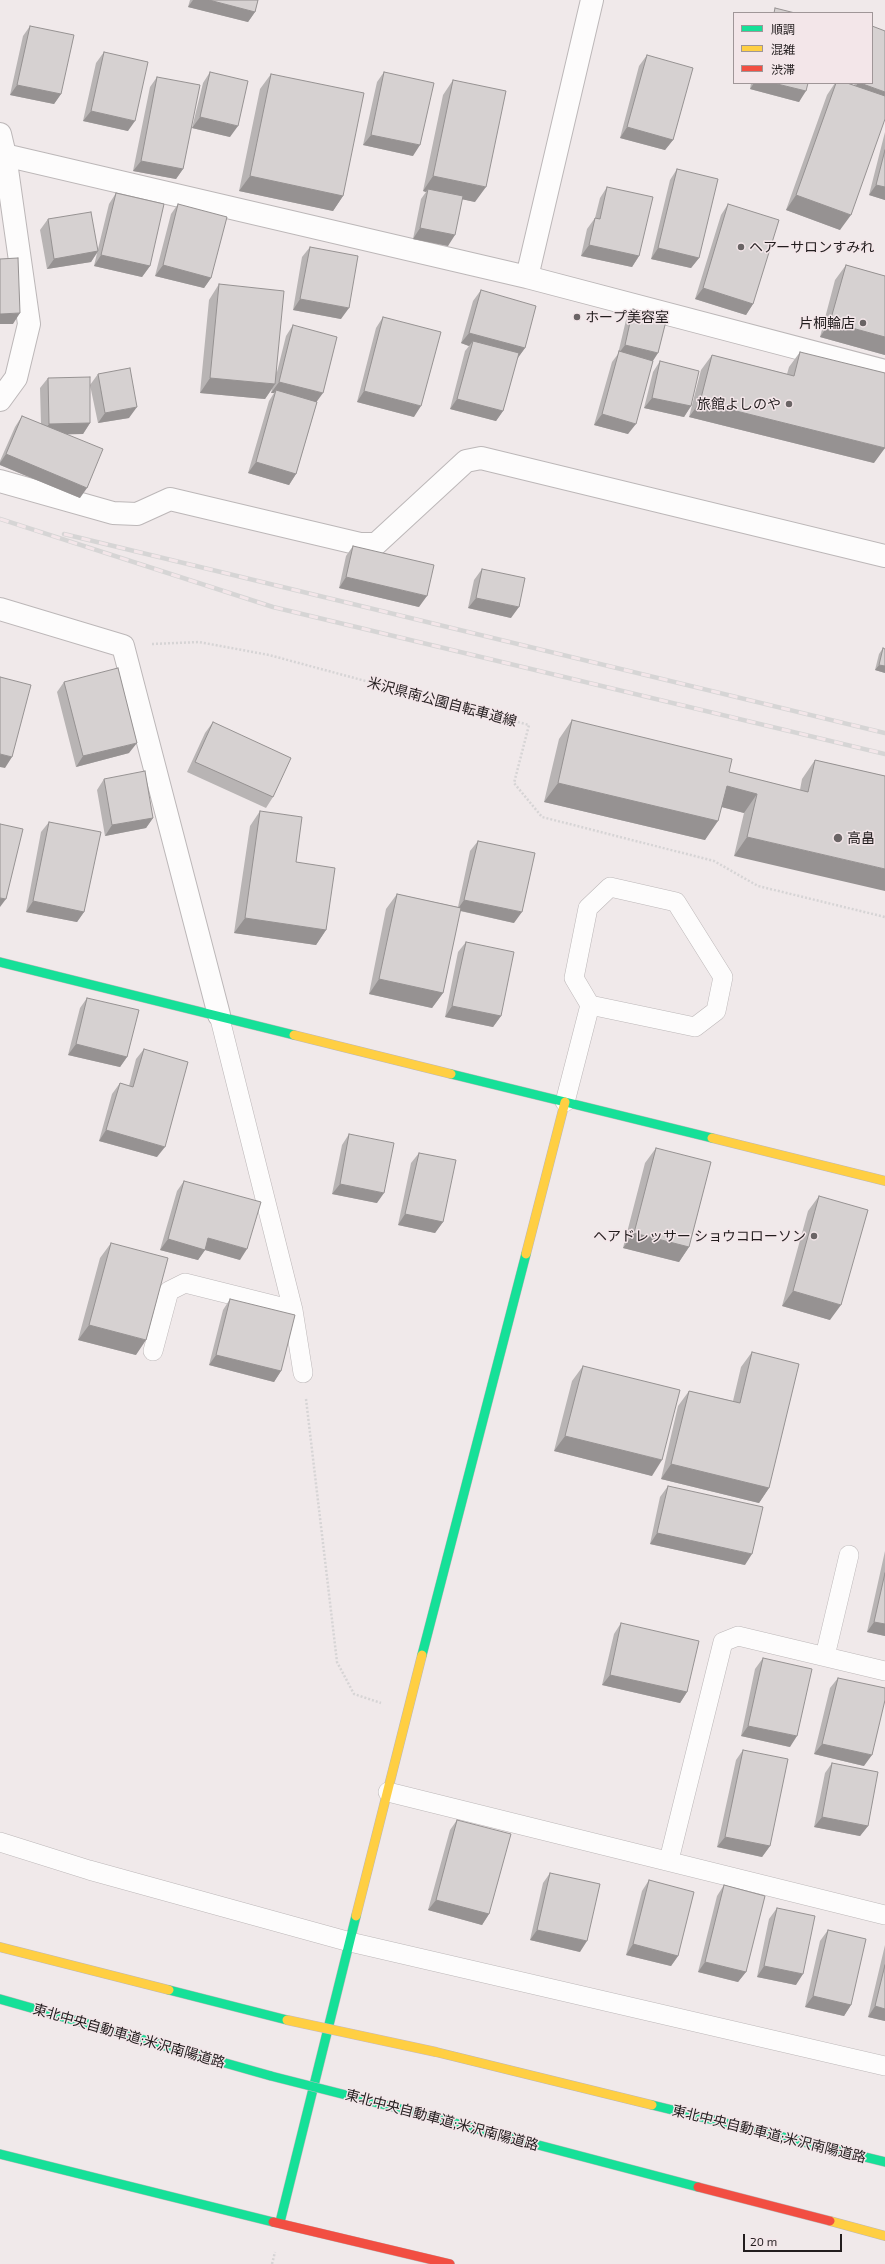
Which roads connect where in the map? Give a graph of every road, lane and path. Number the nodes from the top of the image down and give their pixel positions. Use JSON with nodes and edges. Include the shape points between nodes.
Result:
{"nodes":[{"id":1,"x":592,"y":0,"type":"edge"},
{"id":2,"x":0,"y":134,"type":"edge"},
{"id":3,"x":3,"y":154,"type":"edge"},
{"id":4,"x":527,"y":277,"type":"junction"},
{"id":5,"x":885,"y":371,"type":"edge"},
{"id":6,"x":0,"y":400,"type":"edge"},
{"id":7,"x":0,"y":481,"type":"edge"},
{"id":8,"x":885,"y":556,"type":"edge"},
{"id":9,"x":0,"y":609,"type":"edge"},
{"id":10,"x":123,"y":646,"type":"junction"},
{"id":11,"x":885,"y":917,"type":"edge"},
{"id":12,"x":0,"y":962,"type":"edge"},
{"id":13,"x":590,"y":1005,"type":"junction"},
{"id":14,"x":219,"y":1015,"type":"junction"},
{"id":15,"x":565,"y":1102,"type":"junction"},
{"id":16,"x":885,"y":1181,"type":"edge"},
{"id":17,"x":293,"y":1310,"type":"junction"},
{"id":18,"x":153,"y":1351,"type":"dead end"},
{"id":19,"x":303,"y":1373,"type":"joint"},
{"id":20,"x":849,"y":1555,"type":"dead end"},
{"id":21,"x":825,"y":1656,"type":"junction"},
{"id":22,"x":885,"y":1671,"type":"edge"},
{"id":23,"x":407,"y":1711,"type":"junction"},
{"id":24,"x":388,"y":1792,"type":"junction"},
{"id":25,"x":0,"y":1842,"type":"edge"},
{"id":26,"x":669,"y":1860,"type":"junction"},
{"id":27,"x":885,"y":1915,"type":"edge"},
{"id":28,"x":350,"y":1942,"type":"junction"},
{"id":29,"x":0,"y":1947,"type":"edge"},
{"id":30,"x":0,"y":1999,"type":"edge"},
{"id":31,"x":885,"y":2066,"type":"edge"},
{"id":32,"x":0,"y":2154,"type":"edge"},
{"id":33,"x":885,"y":2162,"type":"edge"},
{"id":34,"x":280,"y":2222,"type":"junction"},
{"id":35,"x":885,"y":2236,"type":"edge"},
{"id":36,"x":450,"y":2264,"type":"edge"}],
"edges":[{"from":1,"to":4,"type":"street"},
{"from":2,"to":3,"type":"street"},
{"from":3,"to":4,"type":"street"},
{"from":3,"to":6,"type":"street","via":[[29,324],[16,378]]},
{"from":4,"to":5,"type":"street"},
{"from":7,"to":8,"type":"street","via":[[113,513],[137,514],[170,499],[360,544],[376,544],[466,461],[481,458]]},
{"from":9,"to":10,"type":"street"},
{"from":10,"to":11,"type":"path","name":"米沢県南公園自転車道線","via":[[199,642],[269,655],[529,725],[514,783],[542,817],[714,861],[758,886]]},
{"from":10,"to":14,"type":"street"},
{"from":12,"to":14,"type":"main road"},
{"from":13,"to":13,"type":"lane","via":[[574,978],[588,908],[610,887],[676,902],[723,976],[716,1011],[695,1027]]},
{"from":13,"to":15,"type":"lane"},
{"from":14,"to":15,"type":"main road"},
{"from":14,"to":17,"type":"lane"},
{"from":15,"to":16,"type":"main road"},
{"from":15,"to":23,"type":"main road"},
{"from":17,"to":18,"type":"lane","via":[[185,1283],[169,1291]]},
{"from":17,"to":19,"type":"lane"},
{"from":19,"to":23,"type":"path","via":[[337,1662],[354,1694]]},
{"from":20,"to":21,"type":"lane"},
{"from":21,"to":22,"type":"lane"},
{"from":21,"to":26,"type":"lane","via":[[738,1636],[723,1642]]},
{"from":23,"to":24,"type":"main road"},
{"from":24,"to":26,"type":"lane"},
{"from":24,"to":28,"type":"main road"},
{"from":25,"to":28,"type":"lane","via":[[89,1870]]},
{"from":26,"to":27,"type":"lane"},
{"from":28,"to":31,"type":"lane"},
{"from":28,"to":34,"type":"main road"},
{"from":29,"to":33,"type":"main road","name":"東北中央自動車道;米沢南陽道路","bridge":true,"via":[[287,2020],[436,2052]]},
{"from":30,"to":35,"type":"main road","name":"東北中央自動車道;米沢南陽道路","bridge":true,"via":[[271,2076]]},
{"from":32,"to":34,"type":"main road"},
{"from":34,"to":36,"type":"main road"}]}
